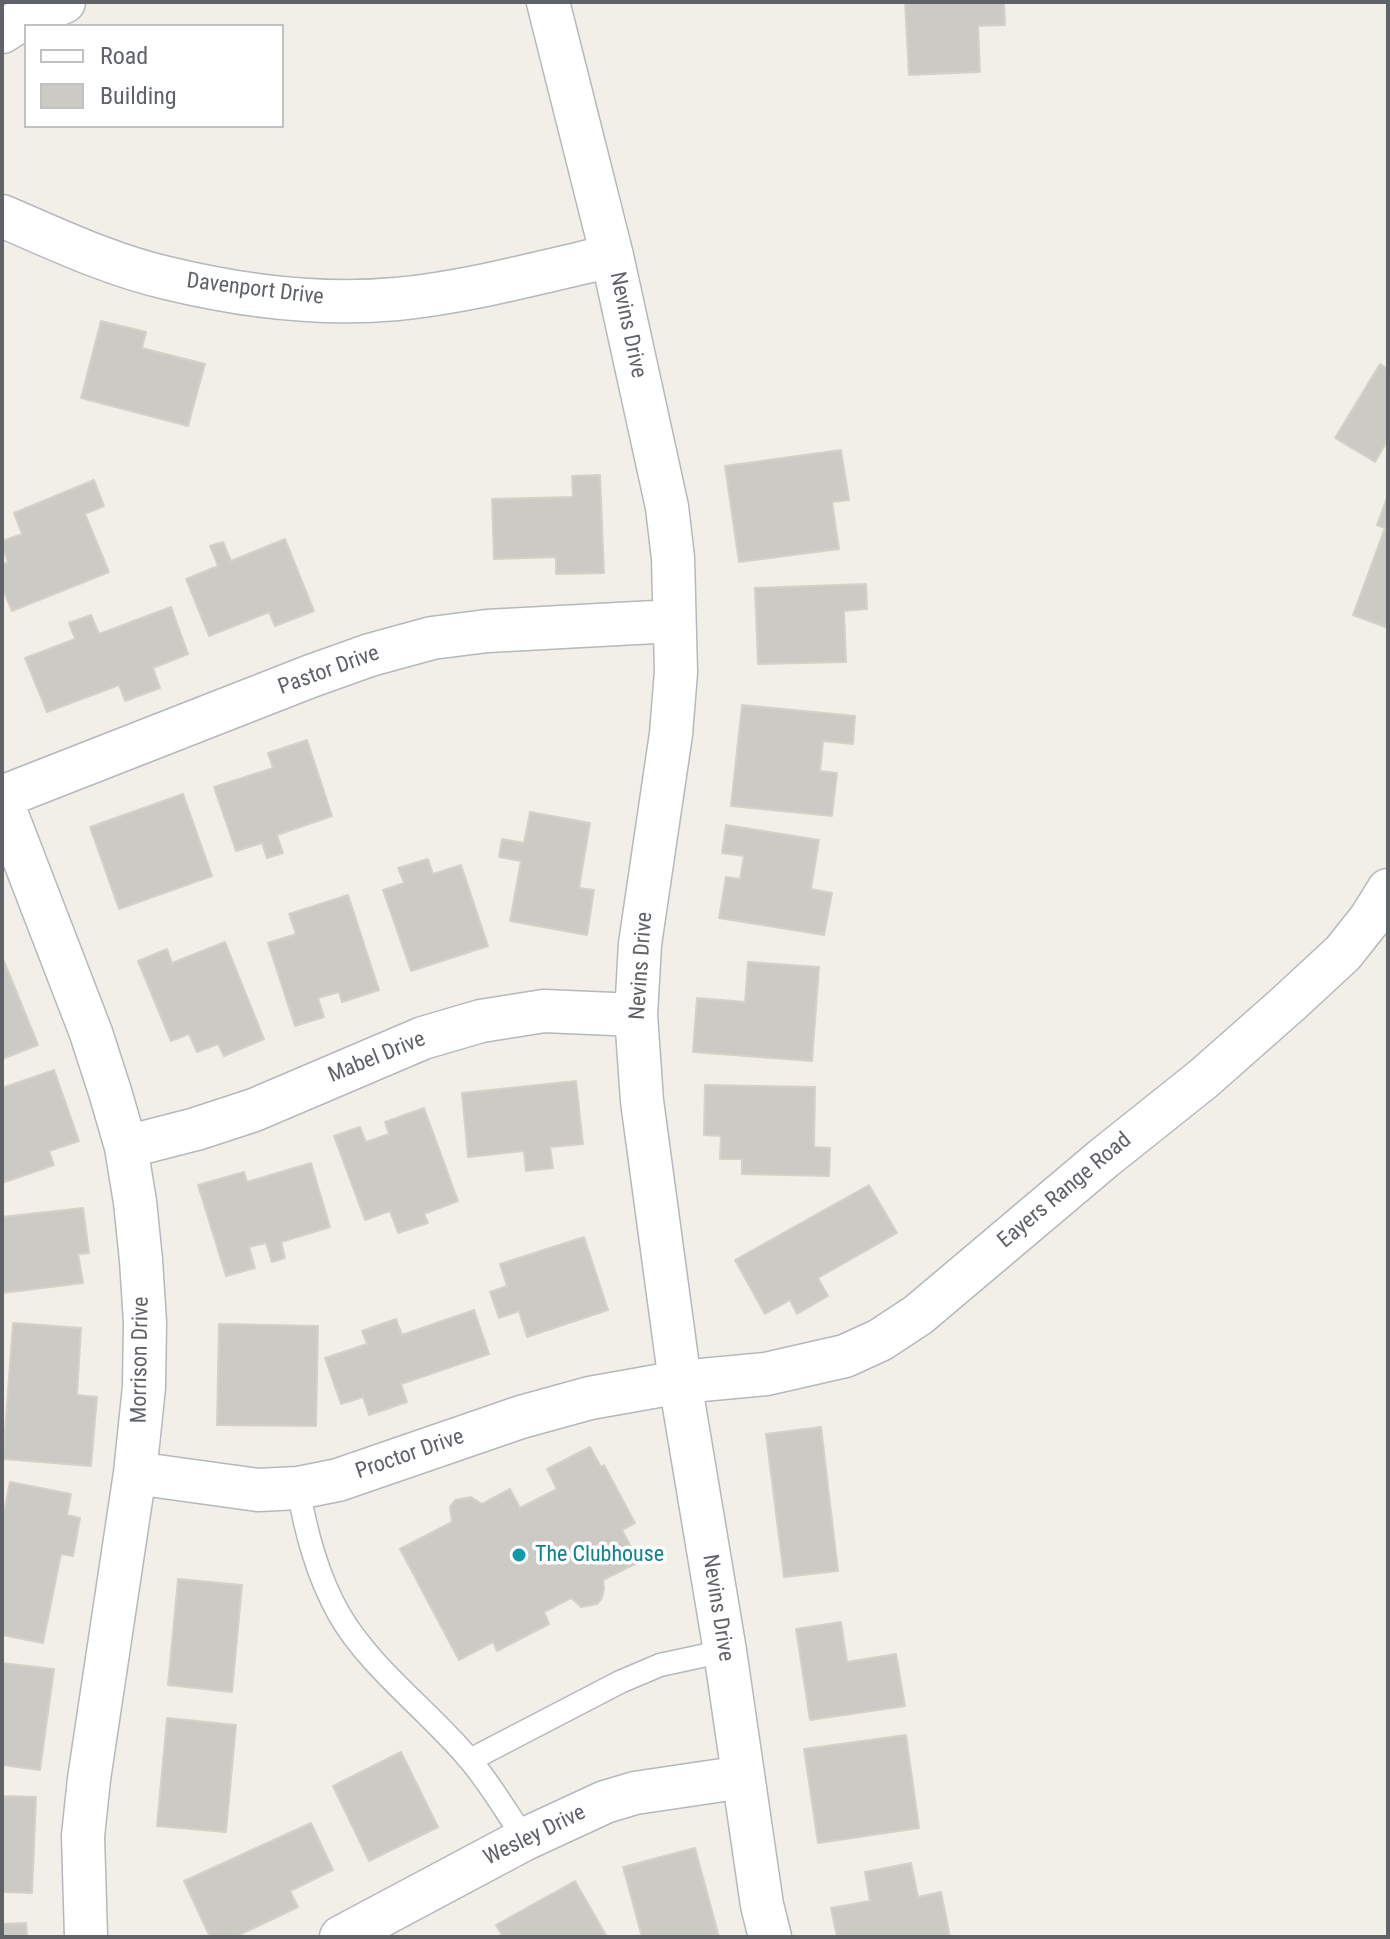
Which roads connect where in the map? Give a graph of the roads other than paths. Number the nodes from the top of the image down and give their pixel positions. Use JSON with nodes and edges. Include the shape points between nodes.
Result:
{"nodes":[{"id":1,"x":64,"y":2,"type":"edge"},
{"id":2,"x":548,"y":2,"type":"edge"},
{"id":3,"x":2,"y":32,"type":"edge"},
{"id":4,"x":2,"y":216,"type":"edge"},
{"id":5,"x":612,"y":256,"type":"junction"},
{"id":6,"x":674,"y":621,"type":"junction"},
{"id":7,"x":2,"y":800,"type":"edge"},
{"id":8,"x":1388,"y":890,"type":"edge"},
{"id":9,"x":636,"y":1015,"type":"junction"},
{"id":10,"x":126,"y":1147,"type":"junction"},
{"id":11,"x":680,"y":1382,"type":"junction"},
{"id":12,"x":135,"y":1473,"type":"junction"},
{"id":13,"x":298,"y":1488,"type":"junction"},
{"id":14,"x":725,"y":1651,"type":"junction"},
{"id":15,"x":470,"y":1760,"type":"junction"},
{"id":16,"x":743,"y":1777,"type":"junction"},
{"id":17,"x":525,"y":1839,"type":"junction"},
{"id":18,"x":86,"y":1937,"type":"edge"},
{"id":19,"x":341,"y":1937,"type":"edge"},
{"id":20,"x":770,"y":1937,"type":"edge"}],
"edges":[{"from":1,"to":3,"type":"street"},
{"from":2,"to":5,"type":"street","name":"Nevins Drive"},
{"from":4,"to":5,"type":"street","name":"Davenport Drive","via":[[165,278],[290,299],[397,299]]},
{"from":5,"to":6,"type":"street","name":"Nevins Drive","via":[[667,507]]},
{"from":6,"to":7,"type":"street","name":"Pastor Drive","via":[[432,638],[311,676]]},
{"from":6,"to":9,"type":"street","name":"Nevins Drive","via":[[671,734],[640,944]]},
{"from":7,"to":10,"type":"street","name":"Morrison Drive","via":[[91,1033]]},
{"from":8,"to":11,"type":"street","name":"Eayers Range Road","via":[[1343,953],[1289,1003],[918,1315],[845,1356],[766,1374]]},
{"from":9,"to":10,"type":"street","name":"Mabel Drive","via":[[544,1011],[481,1021],[423,1038],[254,1110]]},
{"from":9,"to":11,"type":"street","name":"Nevins Drive","via":[[642,1101]]},
{"from":10,"to":12,"type":"street","name":"Morrison Drive","via":[[145,1322]]},
{"from":11,"to":13,"type":"street","name":"Proctor Drive","via":[[521,1417],[338,1480]]},
{"from":11,"to":14,"type":"street","name":"Nevins Drive"},
{"from":12,"to":13,"type":"street","name":"Proctor Drive","via":[[258,1490]]},
{"from":12,"to":18,"type":"street","name":"Morrison Drive","via":[[87,1794]]},
{"from":13,"to":15,"type":"lane","via":[[320,1575],[340,1616],[368,1653]]},
{"from":14,"to":15,"type":"lane","via":[[660,1665],[620,1682]]},
{"from":14,"to":16,"type":"street","name":"Nevins Drive"},
{"from":15,"to":17,"type":"lane"},
{"from":16,"to":17,"type":"street","name":"Wesley Drive","via":[[635,1793]]},
{"from":16,"to":20,"type":"street","name":"Nevins Drive"},
{"from":17,"to":19,"type":"street","name":"Wesley Drive"}]}
